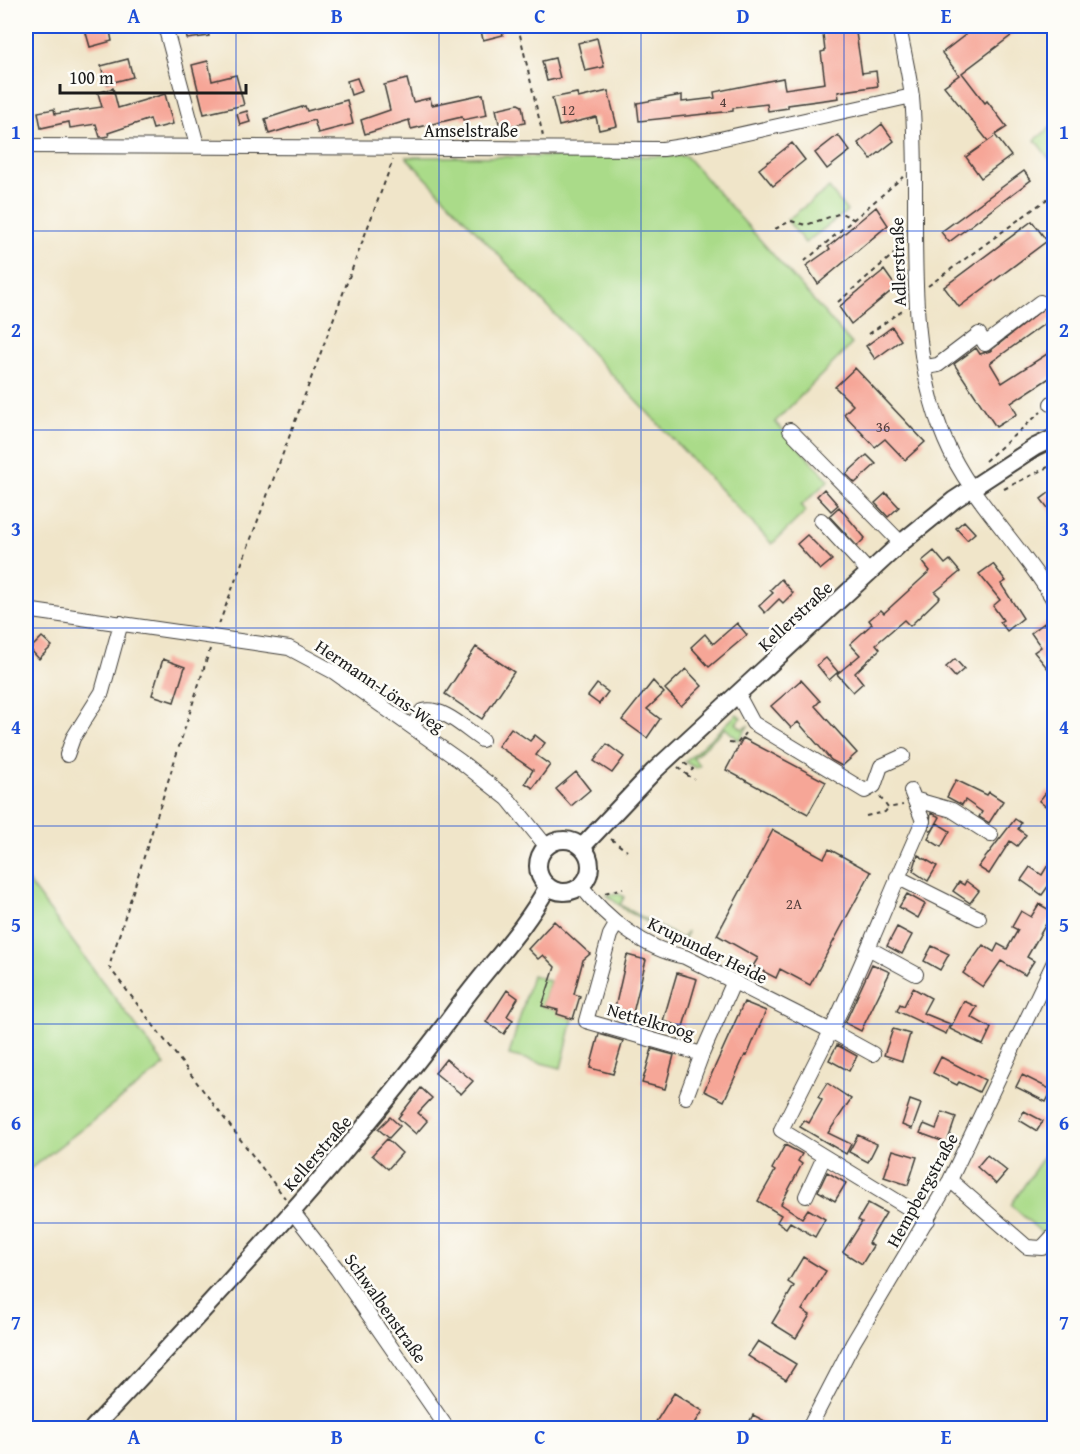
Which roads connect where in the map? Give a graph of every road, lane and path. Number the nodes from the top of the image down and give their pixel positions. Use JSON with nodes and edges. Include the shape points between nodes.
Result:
{"nodes":[{"id":1,"x":165,"y":26,"type":"edge"},
{"id":2,"x":518,"y":26,"type":"edge"},
{"id":3,"x":899,"y":26,"type":"edge"},
{"id":4,"x":912,"y":96,"type":"junction"},
{"id":5,"x":26,"y":146,"type":"edge"},
{"id":6,"x":197,"y":146,"type":"junction"},
{"id":7,"x":398,"y":148,"type":"junction"},
{"id":8,"x":545,"y":148,"type":"junction"},
{"id":9,"x":905,"y":176,"type":"dead end"},
{"id":10,"x":1054,"y":194,"type":"edge"},
{"id":11,"x":853,"y":219,"type":"junction"},
{"id":12,"x":775,"y":229,"type":"dead end"},
{"id":13,"x":907,"y":243,"type":"dead end"},
{"id":14,"x":805,"y":261,"type":"dead end"},
{"id":15,"x":926,"y":287,"type":"dead end"},
{"id":16,"x":838,"y":302,"type":"dead end"},
{"id":17,"x":1040,"y":302,"type":"dead end"},
{"id":18,"x":910,"y":304,"type":"dead end"},
{"id":19,"x":869,"y":334,"type":"dead end"},
{"id":20,"x":926,"y":367,"type":"junction"},
{"id":21,"x":1053,"y":402,"type":"edge"},
{"id":22,"x":790,"y":430,"type":"dead end"},
{"id":23,"x":1054,"y":438,"type":"edge"},
{"id":24,"x":985,"y":462,"type":"dead end"},
{"id":25,"x":1054,"y":464,"type":"edge"},
{"id":26,"x":973,"y":487,"type":"junction"},
{"id":27,"x":1004,"y":489,"type":"dead end"},
{"id":28,"x":821,"y":520,"type":"dead end"},
{"id":29,"x":901,"y":543,"type":"junction"},
{"id":30,"x":870,"y":573,"type":"junction"},
{"id":31,"x":1054,"y":601,"type":"edge"},
{"id":32,"x":26,"y":610,"type":"edge"},
{"id":33,"x":121,"y":623,"type":"junction"},
{"id":34,"x":214,"y":637,"type":"junction"},
{"id":35,"x":738,"y":695,"type":"junction"},
{"id":36,"x":753,"y":723,"type":"junction"},
{"id":37,"x":412,"y":727,"type":"junction"},
{"id":38,"x":482,"y":740,"type":"dead end"},
{"id":39,"x":729,"y":743,"type":"dead end"},
{"id":40,"x":67,"y":755,"type":"dead end"},
{"id":41,"x":903,"y":756,"type":"dead end"},
{"id":42,"x":681,"y":761,"type":"dead end"},
{"id":43,"x":676,"y":766,"type":"dead end"},
{"id":44,"x":687,"y":775,"type":"junction"},
{"id":45,"x":694,"y":779,"type":"dead end"},
{"id":46,"x":874,"y":786,"type":"junction"},
{"id":47,"x":914,"y":796,"type":"junction"},
{"id":48,"x":888,"y":808,"type":"junction"},
{"id":49,"x":867,"y":816,"type":"dead end"},
{"id":50,"x":991,"y":835,"type":"dead end"},
{"id":51,"x":611,"y":838,"type":"dead end"},
{"id":52,"x":582,"y":846,"type":"junction"},
{"id":53,"x":547,"y":847,"type":"junction"},
{"id":54,"x":627,"y":851,"type":"dead end"},
{"id":55,"x":897,"y":877,"type":"junction"},
{"id":56,"x":548,"y":886,"type":"junction"},
{"id":57,"x":582,"y":886,"type":"junction"},
{"id":58,"x":623,"y":888,"type":"dead end"},
{"id":59,"x":602,"y":894,"type":"dead end"},
{"id":60,"x":979,"y":918,"type":"dead end"},
{"id":61,"x":617,"y":923,"type":"junction"},
{"id":62,"x":870,"y":949,"type":"junction"},
{"id":63,"x":1054,"y":962,"type":"edge"},
{"id":64,"x":916,"y":974,"type":"dead end"},
{"id":65,"x":734,"y":981,"type":"junction"},
{"id":66,"x":831,"y":1031,"type":"junction"},
{"id":67,"x":702,"y":1054,"type":"junction"},
{"id":68,"x":873,"y":1054,"type":"dead end"},
{"id":69,"x":686,"y":1097,"type":"dead end"},
{"id":70,"x":824,"y":1157,"type":"junction"},
{"id":71,"x":950,"y":1180,"type":"junction"},
{"id":72,"x":806,"y":1196,"type":"dead end"},
{"id":73,"x":292,"y":1211,"type":"junction"},
{"id":74,"x":928,"y":1220,"type":"junction"},
{"id":75,"x":1053,"y":1240,"type":"edge"},
{"id":76,"x":93,"y":1428,"type":"edge"},
{"id":77,"x":447,"y":1428,"type":"edge"},
{"id":78,"x":809,"y":1428,"type":"edge"}],
"edges":[{"from":1,"to":6,"type":"street"},
{"from":2,"to":8,"type":"path"},
{"from":3,"to":4,"type":"street","name":"Adlerstraße"},
{"from":4,"to":8,"type":"street","name":"Amselstraße","via":[[680,148]]},
{"from":4,"to":20,"type":"street","name":"Adlerstraße","via":[[916,294]]},
{"from":5,"to":6,"type":"street","name":"Amselstraße"},
{"from":6,"to":7,"type":"street","name":"Amselstraße"},
{"from":7,"to":8,"type":"street","name":"Amselstraße"},
{"from":7,"to":34,"type":"path"},
{"from":9,"to":11,"type":"path"},
{"from":10,"to":15,"type":"path"},
{"from":11,"to":12,"type":"path","via":[[841,213],[806,225],[791,221]]},
{"from":11,"to":14,"type":"path"},
{"from":13,"to":16,"type":"path"},
{"from":17,"to":20,"type":"street","via":[[985,344],[979,334],[938,365]]},
{"from":18,"to":19,"type":"path"},
{"from":20,"to":26,"type":"street","name":"Adlerstraße","via":[[945,440]]},
{"from":21,"to":24,"type":"path"},
{"from":22,"to":29,"type":"street"},
{"from":23,"to":26,"type":"main road","name":"Kellerstraße"},
{"from":25,"to":27,"type":"path"},
{"from":26,"to":29,"type":"main road","name":"Kellerstraße"},
{"from":26,"to":31,"type":"street","name":"Adlerstraße","via":[[1033,565]]},
{"from":28,"to":30,"type":"street"},
{"from":29,"to":30,"type":"main road","name":"Kellerstraße"},
{"from":30,"to":35,"type":"main road","name":"Kellerstraße"},
{"from":32,"to":33,"type":"street","name":"Hermann-Löns-Weg"},
{"from":33,"to":34,"type":"street","name":"Hermann-Löns-Weg"},
{"from":33,"to":40,"type":"street","via":[[102,692],[72,738]]},
{"from":34,"to":37,"type":"street","name":"Hermann-Löns-Weg","via":[[289,648],[334,672]]},
{"from":34,"to":73,"type":"path","via":[[109,967],[290,1203]]},
{"from":35,"to":36,"type":"street"},
{"from":35,"to":52,"type":"main road","name":"Kellerstraße","via":[[654,771]]},
{"from":36,"to":39,"type":"path","via":[[737,744]]},
{"from":36,"to":46,"type":"street","via":[[848,783],[865,791]]},
{"from":37,"to":38,"type":"street","via":[[422,711],[431,709]]},
{"from":37,"to":53,"type":"street","name":"Hermann-Löns-Weg","via":[[508,799]]},
{"from":41,"to":46,"type":"street","via":[[881,766]]},
{"from":42,"to":44,"type":"path","via":[[693,769]]},
{"from":43,"to":44,"type":"path"},
{"from":44,"to":45,"type":"path"},
{"from":46,"to":48,"type":"path"},
{"from":47,"to":48,"type":"path"},
{"from":47,"to":50,"type":"street","via":[[952,810]]},
{"from":47,"to":55,"type":"street","via":[[923,821]]},
{"from":48,"to":49,"type":"path"},
{"from":51,"to":54,"type":"path"},
{"from":52,"to":53,"type":"main road","via":[[564,840]]},
{"from":52,"to":57,"type":"main road","via":[[589,859],[589,873]]},
{"from":53,"to":56,"type":"main road","via":[[539,862],[542,879]]},
{"from":55,"to":60,"type":"street"},
{"from":55,"to":62,"type":"street"},
{"from":56,"to":57,"type":"main road","via":[[565,892]]},
{"from":56,"to":73,"type":"main road","name":"Kellerstraße","via":[[506,949],[386,1103]]},
{"from":57,"to":61,"type":"street","name":"Krupunder Heide"},
{"from":58,"to":59,"type":"path"},
{"from":61,"to":65,"type":"street","name":"Krupunder Heide","via":[[670,954],[685,957]]},
{"from":61,"to":67,"type":"street","name":"Nettelkroog","via":[[610,935],[586,1021]]},
{"from":62,"to":64,"type":"street"},
{"from":62,"to":66,"type":"street"},
{"from":63,"to":71,"type":"street","name":"Hempbergstraße"},
{"from":65,"to":66,"type":"street","name":"Krupunder Heide"},
{"from":65,"to":67,"type":"street","name":"Nettelkroog"},
{"from":66,"to":68,"type":"street","name":"Krupunder Heide"},
{"from":66,"to":70,"type":"street","via":[[781,1130]]},
{"from":67,"to":69,"type":"street","name":"Nettelkroog"},
{"from":70,"to":72,"type":"street"},
{"from":70,"to":74,"type":"street"},
{"from":71,"to":74,"type":"street","name":"Hempbergstraße"},
{"from":71,"to":75,"type":"street","via":[[1027,1246],[1042,1248]]},
{"from":73,"to":76,"type":"main road","name":"Kellerstraße"},
{"from":73,"to":77,"type":"street","name":"Schwalbenstraße"},
{"from":74,"to":78,"type":"street","name":"Hempbergstraße","via":[[853,1343]]}]}
